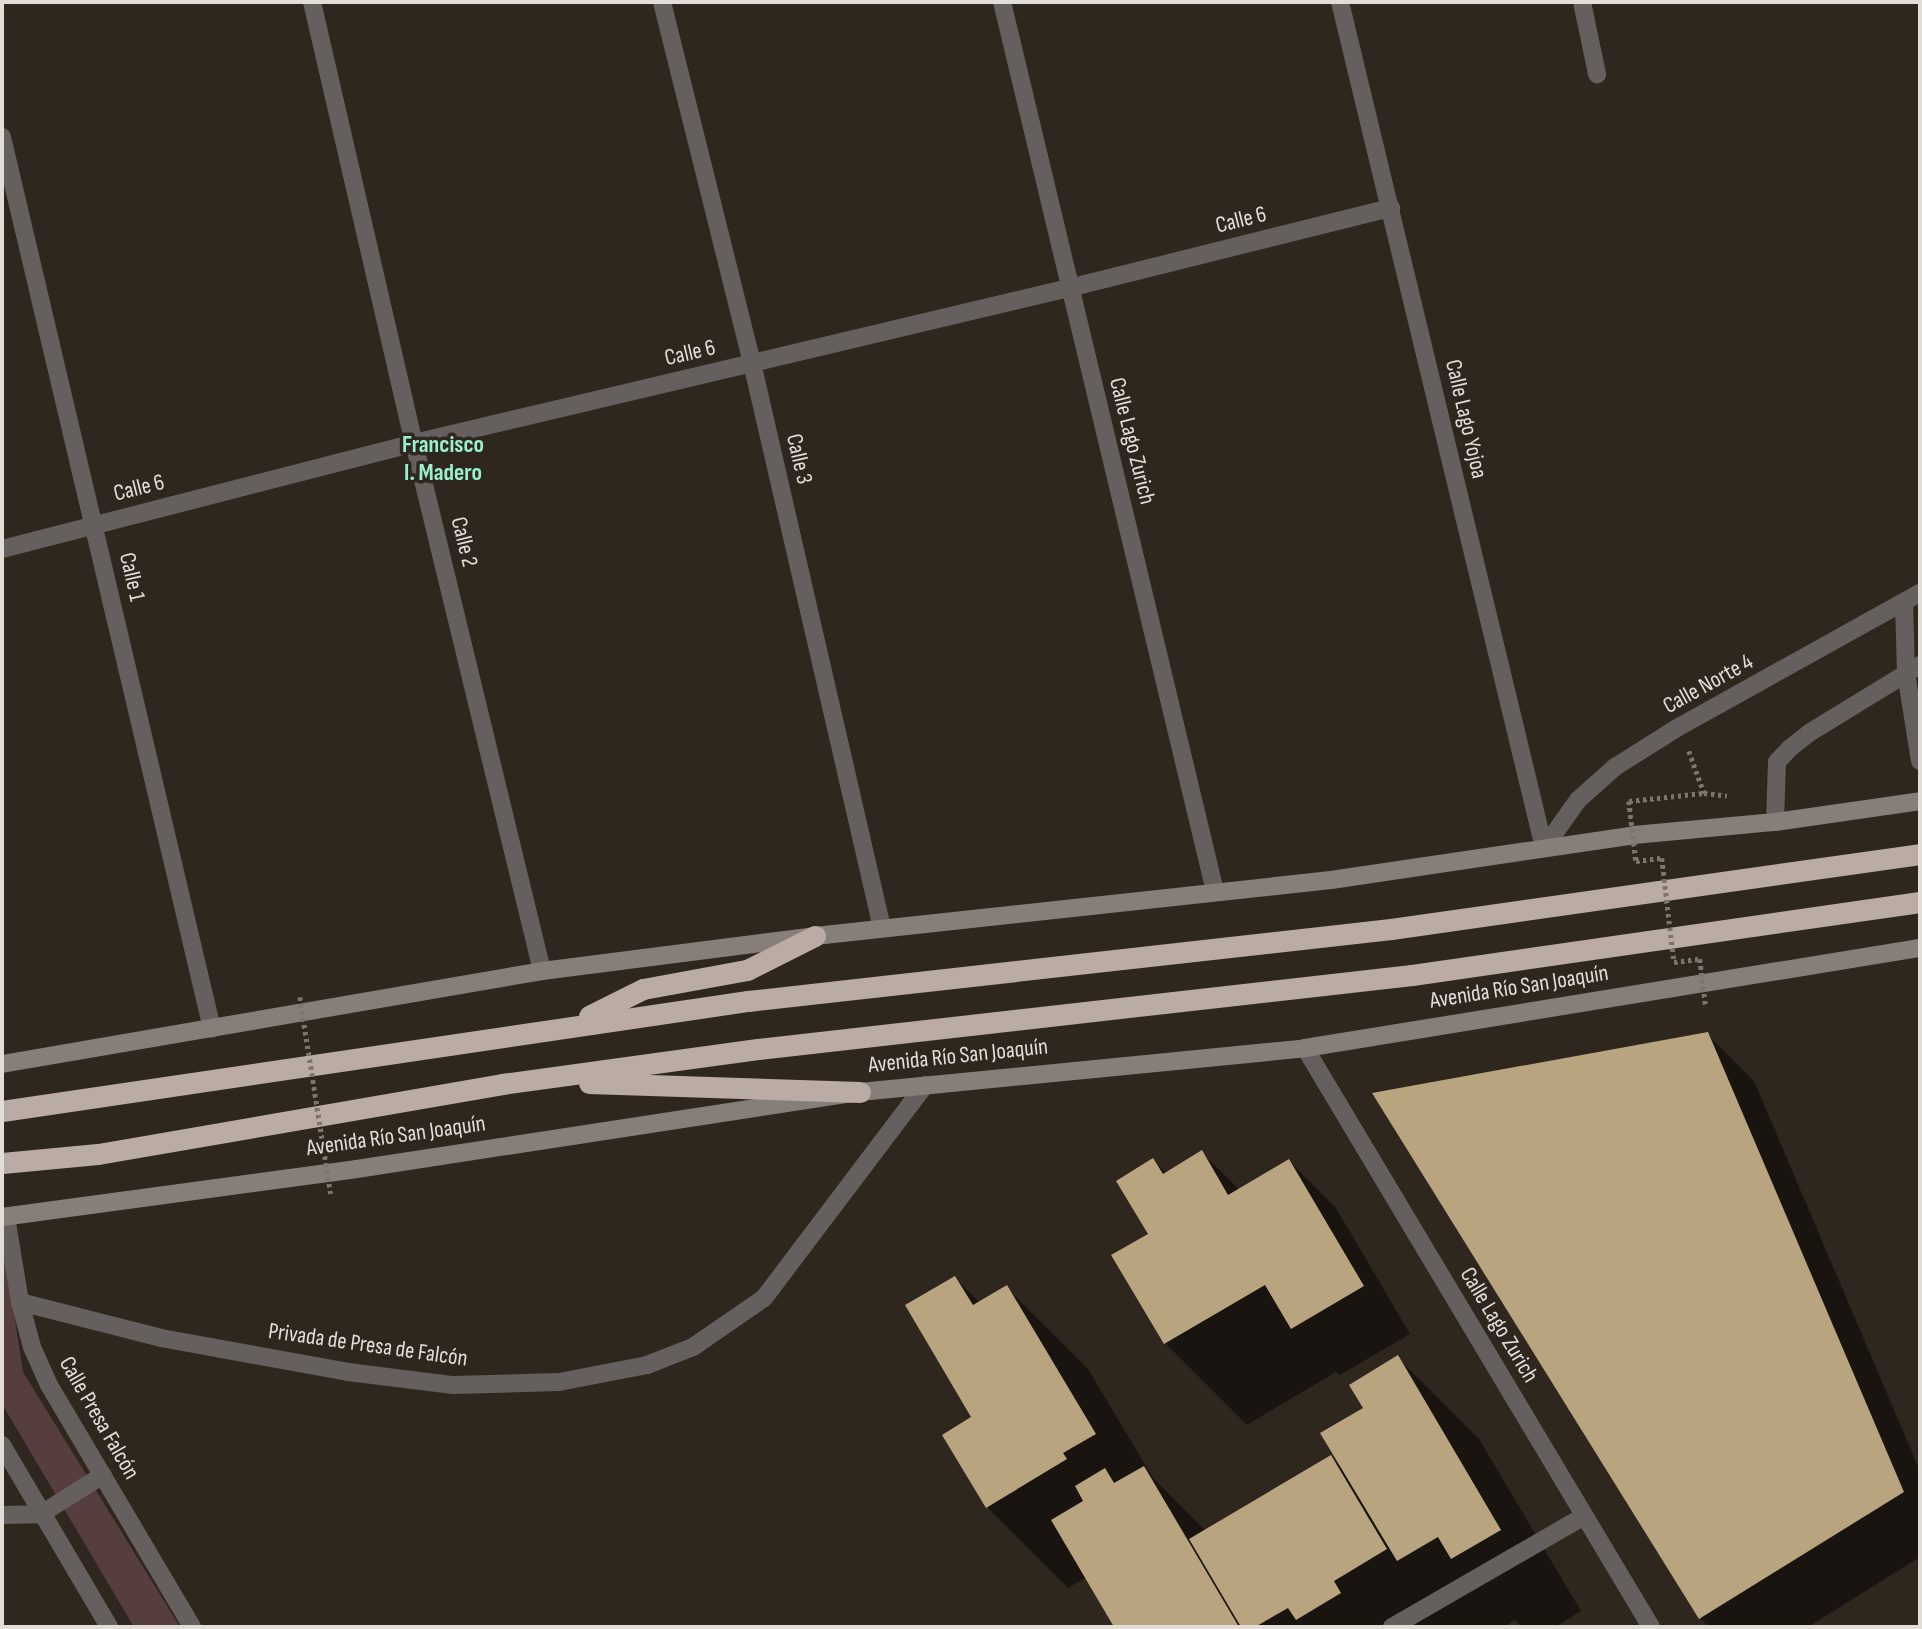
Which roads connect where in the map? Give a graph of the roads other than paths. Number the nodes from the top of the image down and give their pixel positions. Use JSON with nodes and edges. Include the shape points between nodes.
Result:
{"nodes":[{"id":1,"x":312,"y":2,"type":"edge"},
{"id":2,"x":662,"y":2,"type":"edge"},
{"id":3,"x":1002,"y":2,"type":"edge"},
{"id":4,"x":1340,"y":2,"type":"edge"},
{"id":5,"x":1582,"y":2,"type":"edge"},
{"id":6,"x":1597,"y":74,"type":"dead end"},
{"id":7,"x":2,"y":137,"type":"edge"},
{"id":8,"x":1391,"y":208,"type":"junction"},
{"id":9,"x":1069,"y":288,"type":"junction"},
{"id":10,"x":752,"y":363,"type":"junction"},
{"id":11,"x":414,"y":443,"type":"junction"},
{"id":12,"x":95,"y":525,"type":"junction"},
{"id":13,"x":2,"y":549,"type":"edge"},
{"id":14,"x":1912,"y":598,"type":"edge"},
{"id":15,"x":1913,"y":669,"type":"edge"},
{"id":16,"x":1915,"y":694,"type":"edge"},
{"id":17,"x":1920,"y":761,"type":"edge"},
{"id":18,"x":1920,"y":801,"type":"edge"},
{"id":19,"x":1775,"y":822,"type":"junction"},
{"id":20,"x":1544,"y":848,"type":"junction"},
{"id":21,"x":1920,"y":854,"type":"edge"},
{"id":22,"x":1215,"y":891,"type":"junction"},
{"id":23,"x":1920,"y":902,"type":"edge"},
{"id":24,"x":882,"y":928,"type":"junction"},
{"id":25,"x":815,"y":936,"type":"junction"},
{"id":26,"x":1920,"y":948,"type":"edge"},
{"id":27,"x":542,"y":971,"type":"junction"},
{"id":28,"x":574,"y":1024,"type":"junction"},
{"id":29,"x":212,"y":1029,"type":"junction"},
{"id":30,"x":1305,"y":1048,"type":"junction"},
{"id":31,"x":2,"y":1064,"type":"edge"},
{"id":32,"x":502,"y":1084,"type":"junction"},
{"id":33,"x":925,"y":1085,"type":"junction"},
{"id":34,"x":860,"y":1092,"type":"junction"},
{"id":35,"x":2,"y":1111,"type":"edge"},
{"id":36,"x":2,"y":1163,"type":"edge"},
{"id":37,"x":4,"y":1217,"type":"edge"},
{"id":38,"x":20,"y":1302,"type":"junction"},
{"id":39,"x":2,"y":1445,"type":"edge"},
{"id":40,"x":103,"y":1475,"type":"junction"},
{"id":41,"x":41,"y":1514,"type":"junction"},
{"id":42,"x":2,"y":1516,"type":"edge"},
{"id":43,"x":1584,"y":1516,"type":"junction"},
{"id":44,"x":109,"y":1627,"type":"edge"},
{"id":45,"x":192,"y":1627,"type":"edge"},
{"id":46,"x":1392,"y":1627,"type":"edge"},
{"id":47,"x":1651,"y":1627,"type":"edge"}],
"edges":[{"from":1,"to":11,"type":"street","name":"Calle 2"},
{"from":2,"to":10,"type":"street","name":"Calle 3"},
{"from":3,"to":9,"type":"street","name":"Calle Lago Zurich"},
{"from":4,"to":8,"type":"street","name":"Calle Lago Yojoa"},
{"from":5,"to":6,"type":"street"},
{"from":7,"to":12,"type":"street","name":"Calle 1"},
{"from":8,"to":9,"type":"street","name":"Calle 6"},
{"from":8,"to":20,"type":"street","name":"Calle Lago Yojoa"},
{"from":9,"to":10,"type":"street","name":"Calle 6"},
{"from":9,"to":22,"type":"street","name":"Calle Lago Zurich"},
{"from":10,"to":11,"type":"street","name":"Calle 6"},
{"from":10,"to":24,"type":"street","name":"Calle 3"},
{"from":11,"to":12,"type":"street","name":"Calle 6"},
{"from":11,"to":27,"type":"street","name":"Calle 2"},
{"from":12,"to":13,"type":"street","name":"Calle 6"},
{"from":12,"to":29,"type":"street","name":"Calle 1"},
{"from":14,"to":15,"type":"street"},
{"from":14,"to":20,"type":"street","name":"Calle Norte 4","via":[[1615,767],[1590,788]]},
{"from":15,"to":16,"type":"street"},
{"from":15,"to":19,"type":"street","via":[[1809,733],[1783,755],[1777,762]]},
{"from":16,"to":17,"type":"street"},
{"from":18,"to":19,"type":"main road"},
{"from":19,"to":20,"type":"main road"},
{"from":20,"to":22,"type":"main road","via":[[1331,880]]},
{"from":21,"to":28,"type":"highway","via":[[1391,929],[748,1000]]},
{"from":22,"to":24,"type":"main road"},
{"from":23,"to":32,"type":"highway","name":"Avenida Río San Joaquín","via":[[1412,975],[758,1049]]},
{"from":24,"to":25,"type":"main road"},
{"from":25,"to":27,"type":"main road"},
{"from":25,"to":28,"type":"highway","via":[[747,970],[643,989]]},
{"from":26,"to":30,"type":"main road","name":"Avenida Río San Joaquín"},
{"from":27,"to":29,"type":"main road"},
{"from":28,"to":35,"type":"highway"},
{"from":29,"to":31,"type":"main road"},
{"from":30,"to":33,"type":"main road","name":"Avenida Río San Joaquín"},
{"from":30,"to":43,"type":"street","name":"Calle Lago Zurich"},
{"from":32,"to":34,"type":"highway","via":[[631,1083]]},
{"from":32,"to":36,"type":"highway","name":"Avenida Río San Joaquín","via":[[98,1154]]},
{"from":33,"to":34,"type":"main road","name":"Avenida Río San Joaquín"},
{"from":33,"to":38,"type":"street","name":"Privada de Presa de Falcón","via":[[764,1298],[693,1347],[647,1365],[559,1382],[453,1385],[348,1372],[161,1338]]},
{"from":34,"to":37,"type":"main road","name":"Avenida Río San Joaquín"},
{"from":37,"to":38,"type":"street","name":"Calle Presa Falcón"},
{"from":38,"to":40,"type":"street","name":"Calle Presa Falcón","via":[[32,1347],[49,1385]]},
{"from":39,"to":41,"type":"street"},
{"from":40,"to":41,"type":"street"},
{"from":40,"to":45,"type":"street","name":"Calle Presa Falcón"},
{"from":41,"to":42,"type":"street"},
{"from":41,"to":44,"type":"street"},
{"from":43,"to":46,"type":"street"},
{"from":43,"to":47,"type":"street","name":"Calle Lago Zurich"}]}
